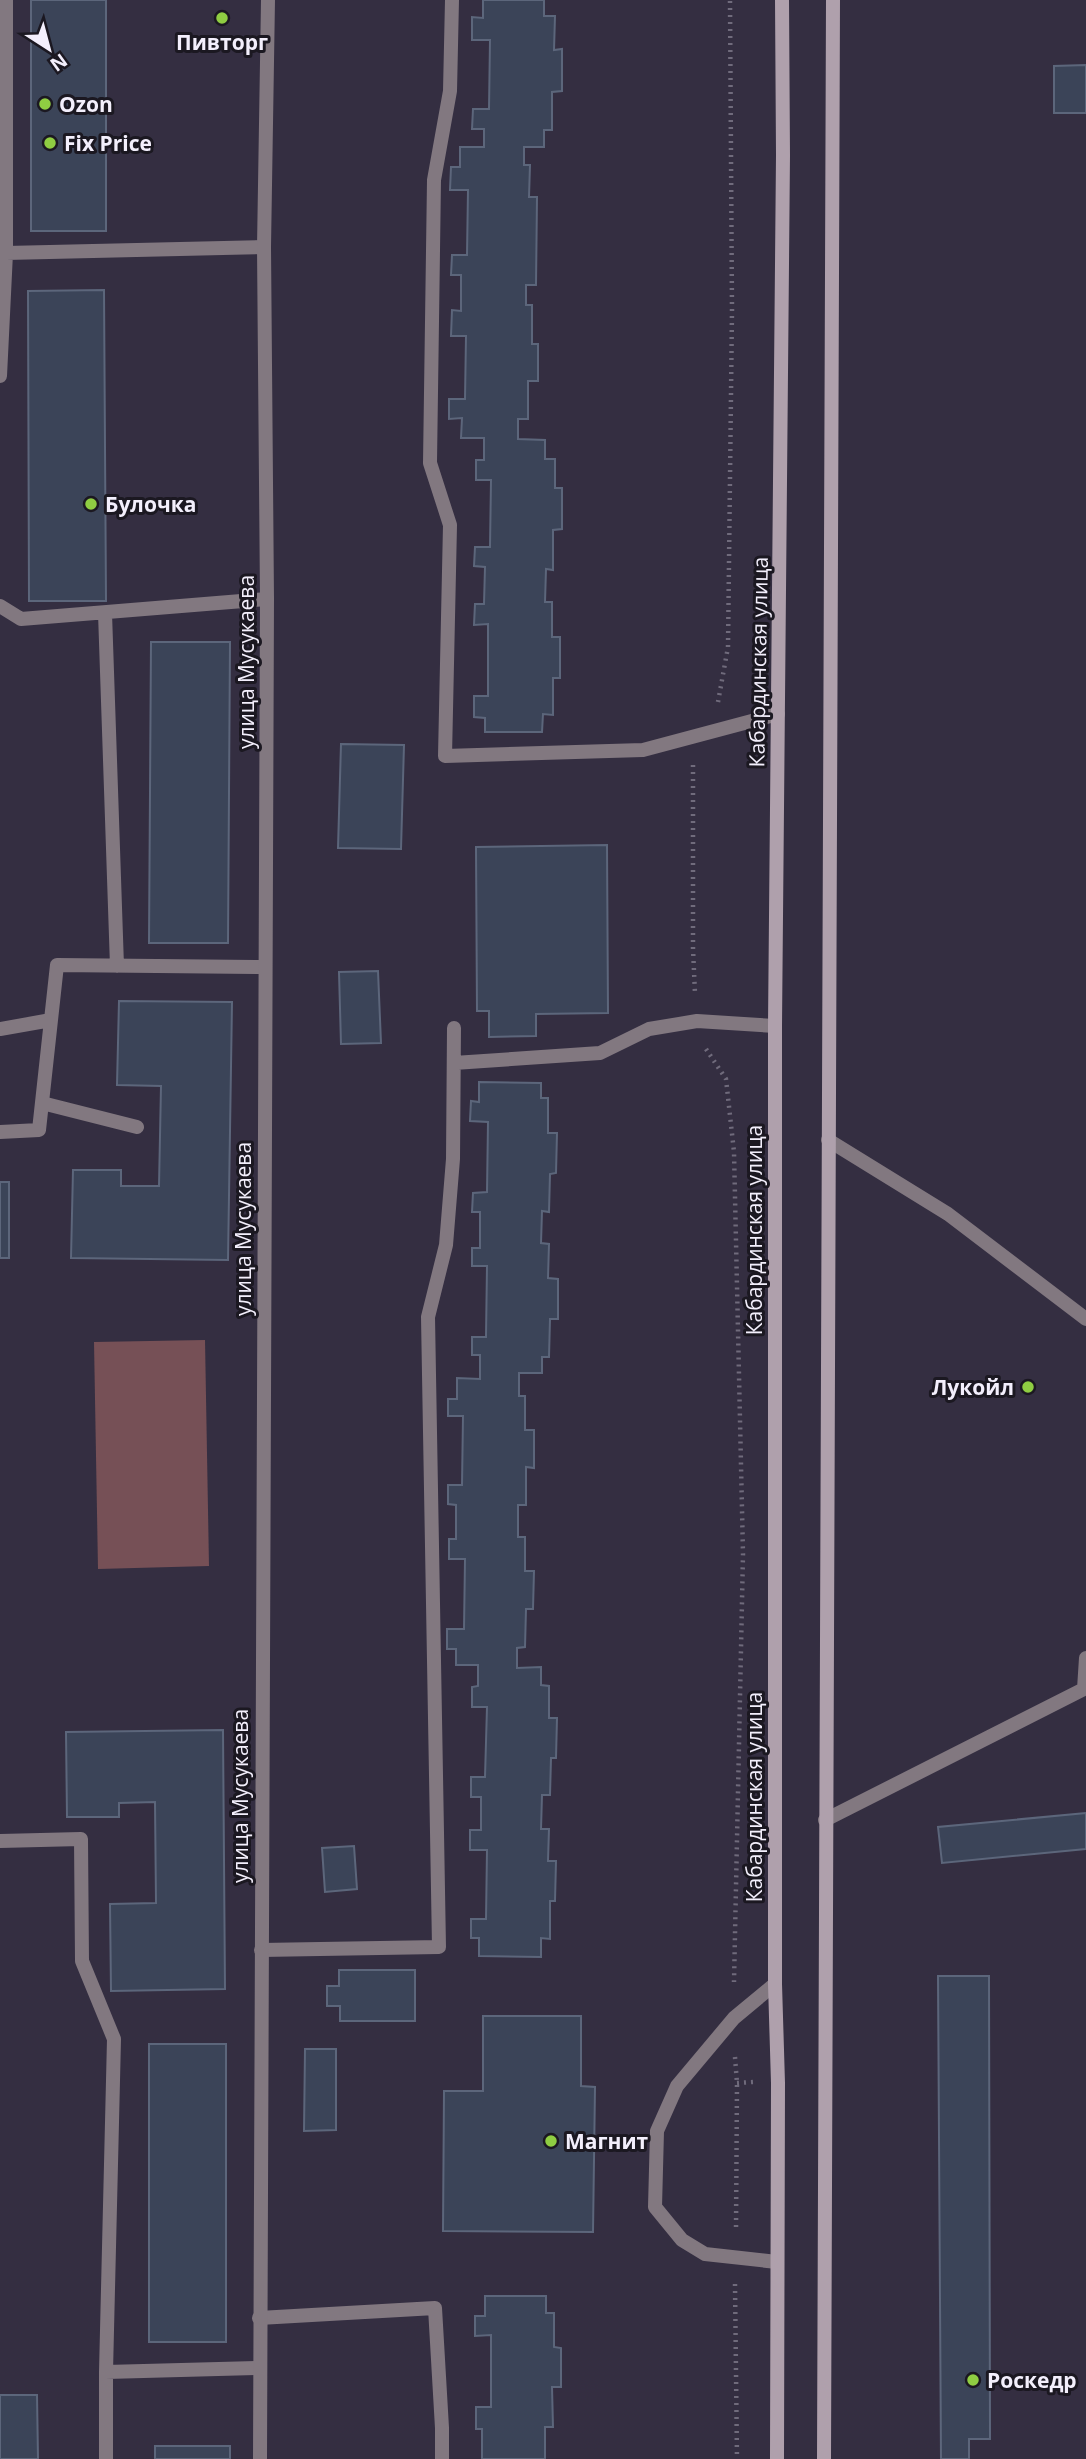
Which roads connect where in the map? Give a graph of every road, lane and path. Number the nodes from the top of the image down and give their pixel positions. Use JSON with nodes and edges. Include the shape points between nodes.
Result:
{"nodes":[{"id":1,"x":6,"y":0,"type":"edge"},
{"id":2,"x":268,"y":0,"type":"edge"},
{"id":3,"x":452,"y":0,"type":"edge"},
{"id":4,"x":730,"y":0,"type":"edge"},
{"id":5,"x":782,"y":0,"type":"edge"},
{"id":6,"x":833,"y":0,"type":"edge"},
{"id":7,"x":264,"y":247,"type":"junction"},
{"id":8,"x":6,"y":253,"type":"junction"},
{"id":9,"x":0,"y":376,"type":"edge"},
{"id":10,"x":267,"y":599,"type":"junction"},
{"id":11,"x":0,"y":606,"type":"edge"},
{"id":12,"x":105,"y":613,"type":"junction"},
{"id":13,"x":778,"y":714,"type":"junction"},
{"id":14,"x":693,"y":736,"type":"junction"},
{"id":15,"x":117,"y":966,"type":"junction"},
{"id":16,"x":265,"y":967,"type":"junction"},
{"id":17,"x":51,"y":1020,"type":"junction"},
{"id":18,"x":697,"y":1021,"type":"junction"},
{"id":19,"x":775,"y":1026,"type":"junction"},
{"id":20,"x":454,"y":1028,"type":"dead end"},
{"id":21,"x":0,"y":1029,"type":"edge"},
{"id":22,"x":454,"y":1063,"type":"junction"},
{"id":23,"x":42,"y":1103,"type":"junction"},
{"id":24,"x":137,"y":1127,"type":"dead end"},
{"id":25,"x":0,"y":1132,"type":"edge"},
{"id":26,"x":828,"y":1140,"type":"junction"},
{"id":27,"x":1086,"y":1319,"type":"edge"},
{"id":28,"x":1086,"y":1658,"type":"edge"},
{"id":29,"x":825,"y":1821,"type":"junction"},
{"id":30,"x":0,"y":1841,"type":"edge"},
{"id":31,"x":261,"y":1950,"type":"junction"},
{"id":32,"x":775,"y":1984,"type":"junction"},
{"id":33,"x":734,"y":1986,"type":"dead end"},
{"id":34,"x":735,"y":2050,"type":"dead end"},
{"id":35,"x":753,"y":2082,"type":"dead end"},
{"id":36,"x":737,"y":2083,"type":"junction"},
{"id":37,"x":736,"y":2230,"type":"dead end"},
{"id":38,"x":777,"y":2262,"type":"junction"},
{"id":39,"x":735,"y":2280,"type":"dead end"},
{"id":40,"x":259,"y":2318,"type":"junction"},
{"id":41,"x":259,"y":2368,"type":"junction"},
{"id":42,"x":106,"y":2372,"type":"junction"},
{"id":43,"x":106,"y":2459,"type":"edge"},
{"id":44,"x":260,"y":2459,"type":"edge"},
{"id":45,"x":442,"y":2459,"type":"edge"},
{"id":46,"x":737,"y":2459,"type":"edge"},
{"id":47,"x":777,"y":2459,"type":"edge"},
{"id":48,"x":824,"y":2459,"type":"edge"}],
"edges":[{"from":1,"to":8,"type":"street"},
{"from":2,"to":7,"type":"street","name":"улица Мусукаева"},
{"from":3,"to":14,"type":"street","via":[[450,91],[434,180],[430,463],[450,525],[445,756],[643,750]]},
{"from":4,"to":14,"type":"path","via":[[728,647],[719,701]]},
{"from":5,"to":13,"type":"main road","name":"Кабардинская улица"},
{"from":6,"to":26,"type":"main road"},
{"from":7,"to":8,"type":"street"},
{"from":7,"to":10,"type":"street","name":"улица Мусукаева"},
{"from":8,"to":9,"type":"street"},
{"from":10,"to":12,"type":"street"},
{"from":10,"to":16,"type":"street","name":"улица Мусукаева"},
{"from":11,"to":12,"type":"street","via":[[22,619]]},
{"from":12,"to":15,"type":"street"},
{"from":13,"to":14,"type":"street"},
{"from":13,"to":19,"type":"main road","name":"Кабардинская улица"},
{"from":14,"to":18,"type":"path"},
{"from":15,"to":16,"type":"street"},
{"from":15,"to":17,"type":"street","via":[[57,965]]},
{"from":16,"to":31,"type":"street","name":"улица Мусукаева"},
{"from":17,"to":21,"type":"street"},
{"from":17,"to":23,"type":"street"},
{"from":18,"to":19,"type":"street"},
{"from":18,"to":22,"type":"street","via":[[649,1029],[600,1053]]},
{"from":18,"to":33,"type":"path","via":[[697,1036],[726,1079],[734,1152],[743,1555]]},
{"from":19,"to":32,"type":"main road","name":"Кабардинская улица"},
{"from":20,"to":22,"type":"street"},
{"from":22,"to":31,"type":"street","via":[[446,1245],[428,1317],[439,1947]]},
{"from":23,"to":24,"type":"street"},
{"from":23,"to":25,"type":"street","via":[[39,1130]]},
{"from":26,"to":27,"type":"street","via":[[948,1213]]},
{"from":26,"to":29,"type":"main road"},
{"from":28,"to":29,"type":"street","via":[[1084,1689]]},
{"from":29,"to":48,"type":"main road"},
{"from":30,"to":42,"type":"street","via":[[80,1839],[82,1961],[114,2039]]},
{"from":31,"to":40,"type":"street","name":"улица Мусукаева"},
{"from":32,"to":38,"type":"main road","name":"Кабардинская улица"},
{"from":32,"to":38,"type":"street","via":[[734,2018],[677,2087],[657,2131],[655,2207],[682,2240],[705,2254]]},
{"from":34,"to":36,"type":"path"},
{"from":35,"to":36,"type":"path"},
{"from":36,"to":37,"type":"path"},
{"from":38,"to":47,"type":"main road","name":"Кабардинская улица"},
{"from":39,"to":46,"type":"path"},
{"from":40,"to":41,"type":"street","name":"улица Мусукаева"},
{"from":40,"to":45,"type":"street","via":[[435,2308]]},
{"from":41,"to":42,"type":"street"},
{"from":41,"to":44,"type":"street","name":"улица Мусукаева"},
{"from":42,"to":43,"type":"street"}]}
